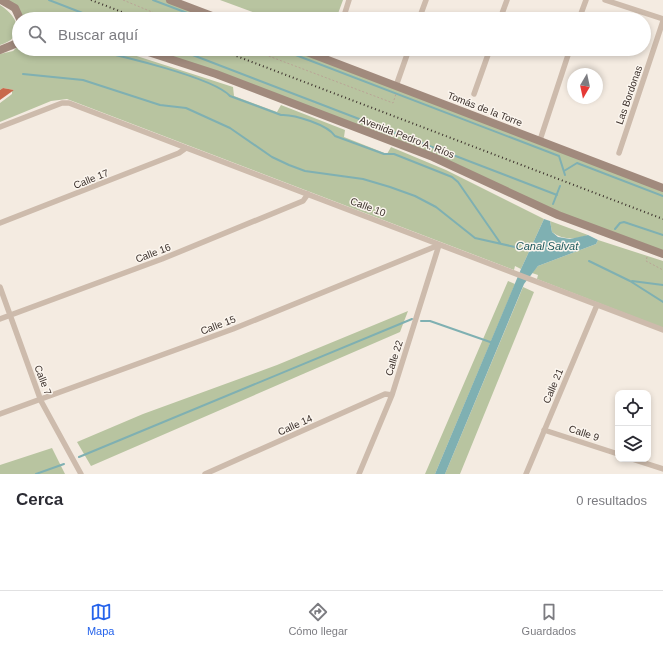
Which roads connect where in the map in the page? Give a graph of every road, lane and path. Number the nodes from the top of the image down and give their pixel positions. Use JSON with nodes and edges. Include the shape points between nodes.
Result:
{"nodes":[{"id":1,"x":1,"y":0,"type":"edge"},
{"id":2,"x":123,"y":0,"type":"edge"},
{"id":3,"x":170,"y":0,"type":"edge"},
{"id":4,"x":349,"y":0,"type":"edge"},
{"id":5,"x":426,"y":0,"type":"edge"},
{"id":6,"x":507,"y":0,"type":"edge"},
{"id":7,"x":586,"y":0,"type":"edge"},
{"id":8,"x":606,"y":0,"type":"edge"},
{"id":9,"x":14,"y":4,"type":"edge"},
{"id":10,"x":152,"y":12,"type":"edge"},
{"id":11,"x":202,"y":12,"type":"edge"},
{"id":12,"x":345,"y":12,"type":"edge"},
{"id":13,"x":422,"y":12,"type":"edge"},
{"id":14,"x":503,"y":12,"type":"edge"},
{"id":15,"x":582,"y":12,"type":"edge"},
{"id":16,"x":640,"y":12,"type":"edge"},
{"id":17,"x":651,"y":16,"type":"edge"},
{"id":18,"x":663,"y":20,"type":"edge"},
{"id":19,"x":12,"y":45,"type":"edge"},
{"id":20,"x":0,"y":50,"type":"edge"},
{"id":21,"x":160,"y":56,"type":"edge"},
{"id":22,"x":269,"y":56,"type":"edge"},
{"id":23,"x":317,"y":56,"type":"edge"},
{"id":24,"x":407,"y":56,"type":"edge"},
{"id":25,"x":488,"y":56,"type":"edge"},
{"id":26,"x":568,"y":56,"type":"edge"},
{"id":27,"x":396,"y":86,"type":"junction"},
{"id":28,"x":474,"y":94,"type":"dead end"},
{"id":29,"x":396,"y":96,"type":"dead end"},
{"id":30,"x":0,"y":127,"type":"edge"},
{"id":31,"x":540,"y":140,"type":"junction"},
{"id":32,"x":186,"y":148,"type":"junction"},
{"id":33,"x":619,"y":152,"type":"dead end"},
{"id":34,"x":663,"y":188,"type":"edge"},
{"id":35,"x":308,"y":194,"type":"junction"},
{"id":36,"x":0,"y":223,"type":"edge"},
{"id":37,"x":439,"y":245,"type":"junction"},
{"id":38,"x":648,"y":249,"type":"junction"},
{"id":39,"x":663,"y":254,"type":"edge"},
{"id":40,"x":663,"y":270,"type":"edge"},
{"id":41,"x":0,"y":287,"type":"edge"},
{"id":42,"x":597,"y":305,"type":"junction"},
{"id":43,"x":10,"y":316,"type":"junction"},
{"id":44,"x":0,"y":319,"type":"edge"},
{"id":45,"x":663,"y":330,"type":"edge"},
{"id":46,"x":392,"y":395,"type":"junction"},
{"id":47,"x":41,"y":401,"type":"junction"},
{"id":48,"x":0,"y":414,"type":"edge"},
{"id":49,"x":544,"y":430,"type":"junction"},
{"id":50,"x":615,"y":453,"type":"edge"},
{"id":51,"x":641,"y":462,"type":"edge"},
{"id":52,"x":663,"y":469,"type":"edge"},
{"id":53,"x":81,"y":474,"type":"edge"},
{"id":54,"x":205,"y":474,"type":"edge"},
{"id":55,"x":359,"y":474,"type":"edge"},
{"id":56,"x":526,"y":474,"type":"edge"}],
"edges":[{"from":1,"to":9,"type":"main road"},
{"from":2,"to":10,"type":"path"},
{"from":3,"to":11,"type":"main road"},
{"from":4,"to":12,"type":"street"},
{"from":5,"to":13,"type":"street"},
{"from":6,"to":14,"type":"street"},
{"from":7,"to":15,"type":"street"},
{"from":8,"to":16,"type":"street"},
{"from":17,"to":18,"type":"street"},
{"from":18,"to":33,"type":"street","name":"Las Bordonas"},
{"from":19,"to":20,"type":"main road"},
{"from":21,"to":38,"type":"main road","name":"Avenida Pedro A. Ríos","via":[[216,74],[433,157],[551,212]]},
{"from":22,"to":29,"type":"path","via":[[393,103]]},
{"from":23,"to":27,"type":"main road","name":"Tomás de la Torre"},
{"from":24,"to":27,"type":"street"},
{"from":25,"to":28,"type":"street"},
{"from":26,"to":31,"type":"street"},
{"from":27,"to":31,"type":"main road","name":"Tomás de la Torre"},
{"from":30,"to":32,"type":"street","name":"Calle 10","via":[[65,102]]},
{"from":31,"to":34,"type":"main road","name":"Tomás de la Torre"},
{"from":32,"to":35,"type":"street","name":"Calle 10"},
{"from":32,"to":36,"type":"street","name":"Calle 17","via":[[172,156]]},
{"from":35,"to":37,"type":"street","name":"Calle 10"},
{"from":35,"to":43,"type":"street","name":"Calle 16","via":[[303,201],[250,223]]},
{"from":37,"to":42,"type":"street","name":"Calle 10"},
{"from":37,"to":46,"type":"street","name":"Calle 22"},
{"from":37,"to":47,"type":"street","name":"Calle 15","via":[[241,326]]},
{"from":38,"to":39,"type":"main road","name":"Avenida Pedro A. Ríos"},
{"from":38,"to":40,"type":"path","via":[[646,261]]},
{"from":41,"to":43,"type":"street","name":"Calle 7"},
{"from":42,"to":45,"type":"street","name":"Calle 10"},
{"from":42,"to":49,"type":"street","name":"Calle 21"},
{"from":43,"to":44,"type":"street","name":"Calle 16"},
{"from":43,"to":47,"type":"street","name":"Calle 7"},
{"from":46,"to":54,"type":"street","name":"Calle 14","via":[[385,394]]},
{"from":46,"to":55,"type":"street","name":"Calle 22"},
{"from":47,"to":48,"type":"street","name":"Calle 15"},
{"from":47,"to":53,"type":"street","name":"Calle 7"},
{"from":49,"to":50,"type":"street","name":"Calle 9"},
{"from":49,"to":56,"type":"street","name":"Calle 21"},
{"from":51,"to":52,"type":"street"}]}
